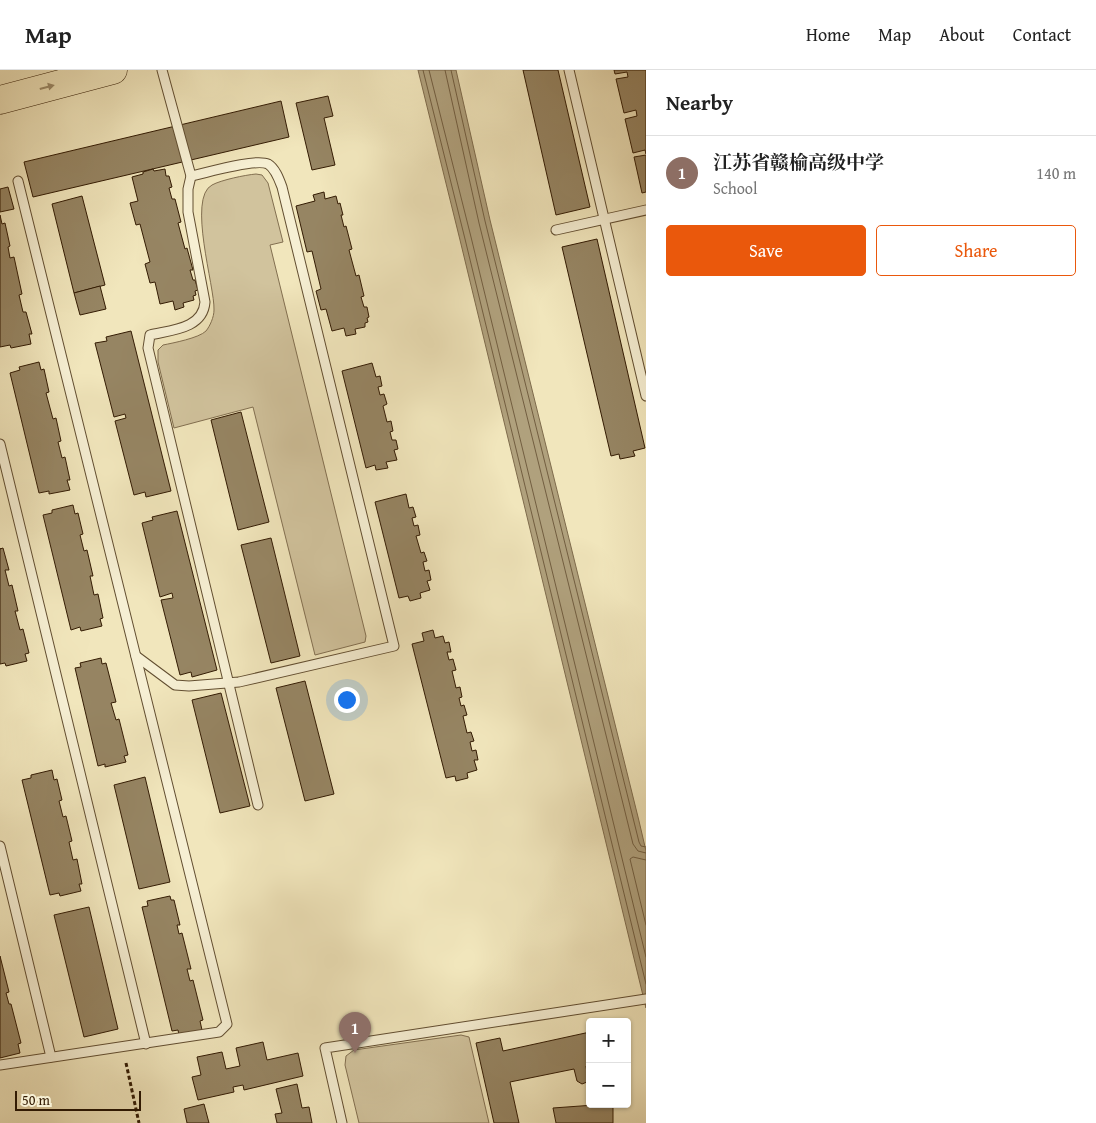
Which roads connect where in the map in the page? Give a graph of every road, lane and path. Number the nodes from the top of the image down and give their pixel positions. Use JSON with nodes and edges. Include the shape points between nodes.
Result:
{"nodes":[{"id":1,"x":39,"y":70,"type":"edge"},
{"id":2,"x":113,"y":70,"type":"edge"},
{"id":3,"x":162,"y":70,"type":"edge"},
{"id":4,"x":569,"y":70,"type":"edge"},
{"id":5,"x":0,"y":80,"type":"edge"},
{"id":6,"x":0,"y":100,"type":"edge"},
{"id":7,"x":190,"y":176,"type":"junction"},
{"id":8,"x":18,"y":181,"type":"dead end"},
{"id":9,"x":646,"y":210,"type":"edge"},
{"id":10,"x":604,"y":219,"type":"junction"},
{"id":11,"x":556,"y":230,"type":"dead end"},
{"id":12,"x":646,"y":396,"type":"edge"},
{"id":13,"x":0,"y":444,"type":"edge"},
{"id":14,"x":136,"y":656,"type":"junction"},
{"id":15,"x":228,"y":682,"type":"junction"},
{"id":16,"x":258,"y":805,"type":"dead end"},
{"id":17,"x":0,"y":846,"type":"edge"},
{"id":18,"x":646,"y":999,"type":"edge"},
{"id":19,"x":146,"y":1044,"type":"junction"},
{"id":20,"x":51,"y":1057,"type":"junction"},
{"id":21,"x":126,"y":1063,"type":"dead end"},
{"id":22,"x":0,"y":1065,"type":"edge"},
{"id":23,"x":139,"y":1123,"type":"edge"},
{"id":24,"x":342,"y":1123,"type":"edge"}],
"edges":[{"from":1,"to":5,"type":"main road"},
{"from":6,"to":2,"type":"main road","one_way":true},
{"from":3,"to":7,"type":"lane"},
{"from":4,"to":10,"type":"lane"},
{"from":7,"to":15,"type":"lane","via":[[188,212],[205,310],[195,322],[184,327],[150,335],[148,348]]},
{"from":7,"to":15,"type":"lane","via":[[254,162],[273,168],[282,187],[394,646]]},
{"from":8,"to":14,"type":"lane"},
{"from":9,"to":10,"type":"lane"},
{"from":10,"to":11,"type":"lane"},
{"from":10,"to":12,"type":"lane"},
{"from":13,"to":19,"type":"lane"},
{"from":14,"to":15,"type":"lane","via":[[175,685]]},
{"from":14,"to":19,"type":"lane","via":[[227,1024],[218,1032]]},
{"from":15,"to":16,"type":"lane"},
{"from":17,"to":20,"type":"lane"},
{"from":18,"to":24,"type":"lane","via":[[325,1048]]},
{"from":19,"to":20,"type":"lane"},
{"from":20,"to":22,"type":"lane"},
{"from":21,"to":23,"type":"path"}]}
